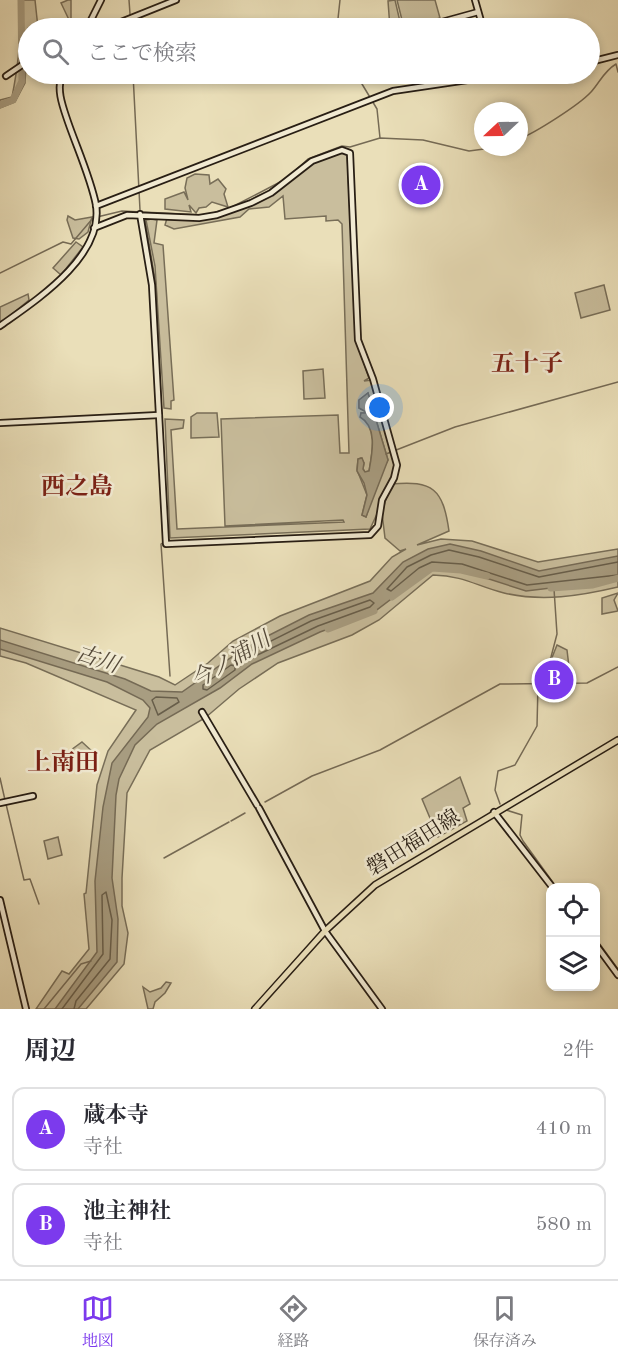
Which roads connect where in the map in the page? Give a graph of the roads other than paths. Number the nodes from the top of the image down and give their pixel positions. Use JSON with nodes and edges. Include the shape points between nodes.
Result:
{"nodes":[{"id":1,"x":101,"y":0,"type":"edge"},
{"id":2,"x":176,"y":0,"type":"edge"},
{"id":3,"x":475,"y":0,"type":"edge"},
{"id":4,"x":478,"y":12,"type":"junction"},
{"id":5,"x":92,"y":18,"type":"edge"},
{"id":6,"x":131,"y":18,"type":"edge"},
{"id":7,"x":456,"y":18,"type":"edge"},
{"id":8,"x":480,"y":18,"type":"edge"},
{"id":9,"x":618,"y":55,"type":"edge"},
{"id":10,"x":600,"y":60,"type":"edge"},
{"id":11,"x":18,"y":68,"type":"edge"},
{"id":12,"x":6,"y":76,"type":"dead end"},
{"id":13,"x":59,"y":84,"type":"edge"},
{"id":14,"x":435,"y":84,"type":"edge"},
{"id":15,"x":96,"y":206,"type":"junction"},
{"id":16,"x":140,"y":214,"type":"junction"},
{"id":17,"x":94,"y":228,"type":"junction"},
{"id":18,"x":0,"y":326,"type":"edge"},
{"id":19,"x":159,"y":415,"type":"junction"},
{"id":20,"x":0,"y":423,"type":"edge"},
{"id":21,"x":201,"y":712,"type":"dead end"},
{"id":22,"x":618,"y":740,"type":"edge"},
{"id":23,"x":33,"y":796,"type":"dead end"},
{"id":24,"x":0,"y":803,"type":"edge"},
{"id":25,"x":494,"y":812,"type":"junction"},
{"id":26,"x":549,"y":883,"type":"edge"},
{"id":27,"x":0,"y":900,"type":"edge"},
{"id":28,"x":1,"y":909,"type":"edge"},
{"id":29,"x":325,"y":931,"type":"junction"},
{"id":30,"x":600,"y":950,"type":"edge"},
{"id":31,"x":618,"y":975,"type":"edge"},
{"id":32,"x":26,"y":1009,"type":"edge"},
{"id":33,"x":255,"y":1009,"type":"edge"},
{"id":34,"x":382,"y":1009,"type":"edge"}],
"edges":[{"from":1,"to":5,"type":"street"},
{"from":2,"to":6,"type":"street"},
{"from":3,"to":4,"type":"street"},
{"from":4,"to":7,"type":"street"},
{"from":4,"to":8,"type":"street"},
{"from":9,"to":10,"type":"street"},
{"from":11,"to":12,"type":"street"},
{"from":13,"to":15,"type":"street","via":[[62,105]]},
{"from":14,"to":15,"type":"street","via":[[393,91]]},
{"from":15,"to":17,"type":"street"},
{"from":16,"to":17,"type":"street","via":[[119,217]]},
{"from":16,"to":19,"type":"street","via":[[152,285]]},
{"from":16,"to":19,"type":"street","via":[[199,218],[217,215],[272,193],[312,161],[342,150],[350,153],[358,339],[397,465],[382,500],[378,526],[370,535],[166,544]]},
{"from":17,"to":18,"type":"street","via":[[60,281]]},
{"from":19,"to":20,"type":"street"},
{"from":21,"to":29,"type":"street","via":[[258,806]]},
{"from":22,"to":25,"type":"main road","name":"磐田福田線"},
{"from":23,"to":24,"type":"street"},
{"from":25,"to":26,"type":"street"},
{"from":25,"to":29,"type":"main road","name":"磐田福田線","via":[[386,877]]},
{"from":27,"to":28,"type":"street"},
{"from":28,"to":32,"type":"street"},
{"from":29,"to":33,"type":"main road","name":"磐田福田線"},
{"from":29,"to":34,"type":"street"},
{"from":30,"to":31,"type":"street"}]}
